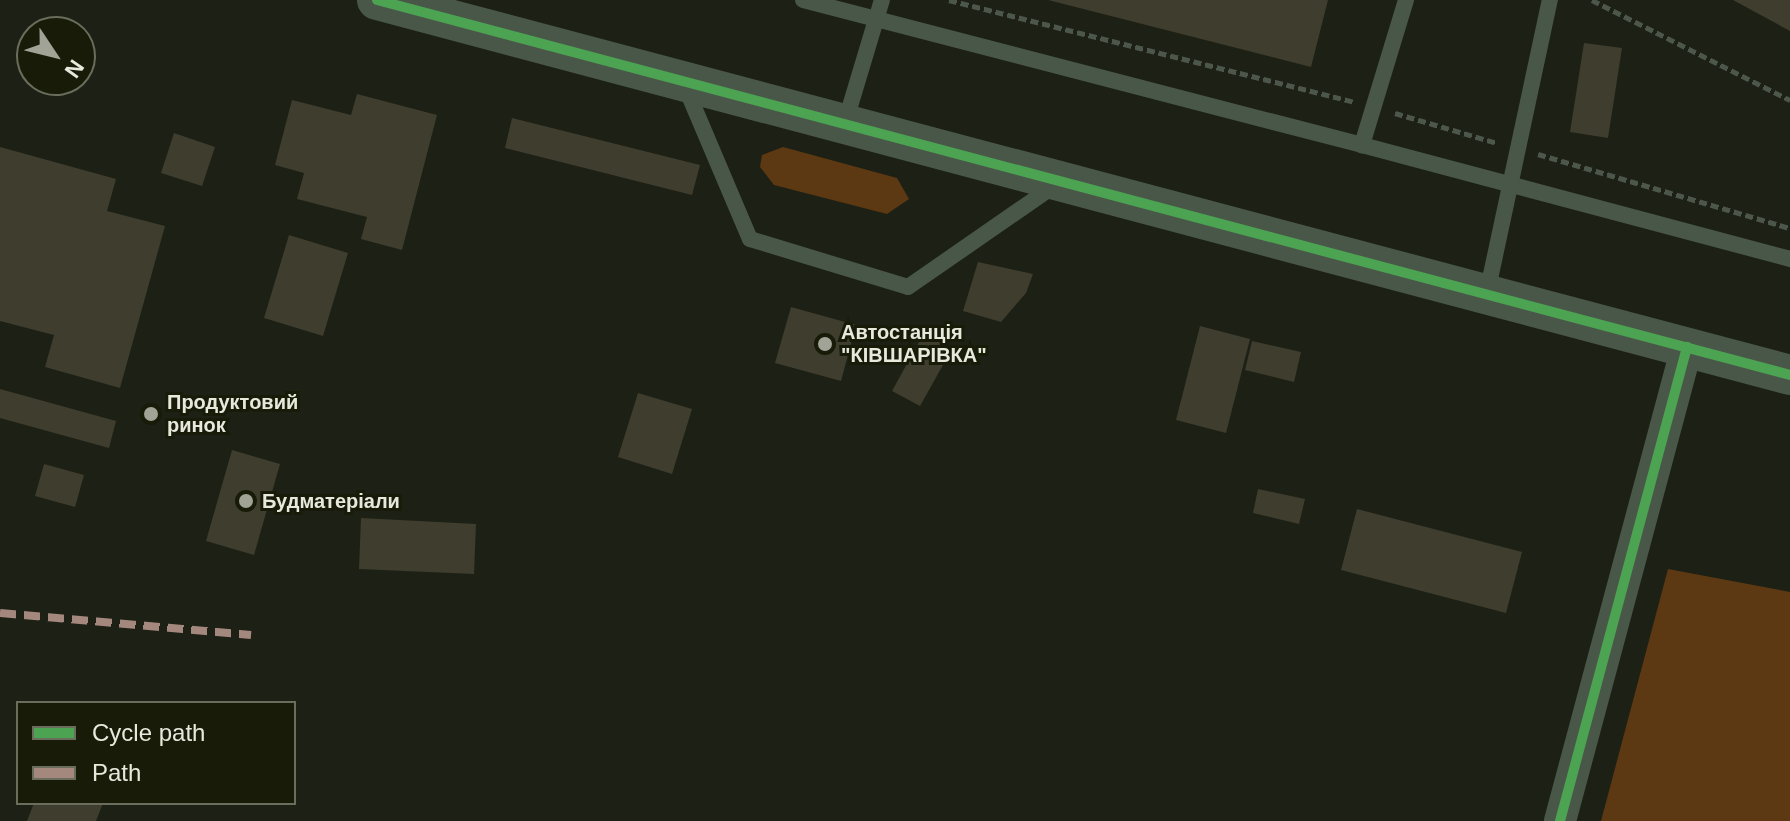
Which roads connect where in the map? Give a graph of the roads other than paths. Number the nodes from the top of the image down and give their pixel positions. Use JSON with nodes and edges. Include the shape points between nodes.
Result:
{"nodes":[{"id":1,"x":377,"y":0,"type":"edge"},
{"id":2,"x":803,"y":0,"type":"edge"},
{"id":3,"x":882,"y":0,"type":"edge"},
{"id":4,"x":1406,"y":0,"type":"edge"},
{"id":5,"x":1550,"y":0,"type":"edge"},
{"id":6,"x":875,"y":21,"type":"junction"},
{"id":7,"x":683,"y":81,"type":"junction"},
{"id":8,"x":845,"y":125,"type":"junction"},
{"id":9,"x":1362,"y":145,"type":"junction"},
{"id":10,"x":1061,"y":181,"type":"junction"},
{"id":11,"x":1509,"y":184,"type":"junction"},
{"id":12,"x":1790,"y":259,"type":"edge"},
{"id":13,"x":1487,"y":293,"type":"junction"},
{"id":14,"x":1687,"y":347,"type":"junction"},
{"id":15,"x":1790,"y":375,"type":"edge"},
{"id":16,"x":1560,"y":821,"type":"edge"}],
"edges":[{"from":1,"to":7,"type":"street"},
{"from":2,"to":6,"type":"lane"},
{"from":3,"to":6,"type":"lane"},
{"from":4,"to":9,"type":"lane"},
{"from":5,"to":11,"type":"lane"},
{"from":6,"to":8,"type":"lane"},
{"from":6,"to":9,"type":"lane"},
{"from":7,"to":8,"type":"street"},
{"from":7,"to":10,"type":"lane","via":[[750,239],[908,287]]},
{"from":8,"to":10,"type":"street"},
{"from":9,"to":11,"type":"lane"},
{"from":10,"to":13,"type":"street"},
{"from":11,"to":12,"type":"lane"},
{"from":11,"to":13,"type":"lane"},
{"from":13,"to":14,"type":"street"},
{"from":14,"to":15,"type":"street"},
{"from":14,"to":16,"type":"street"}]}
